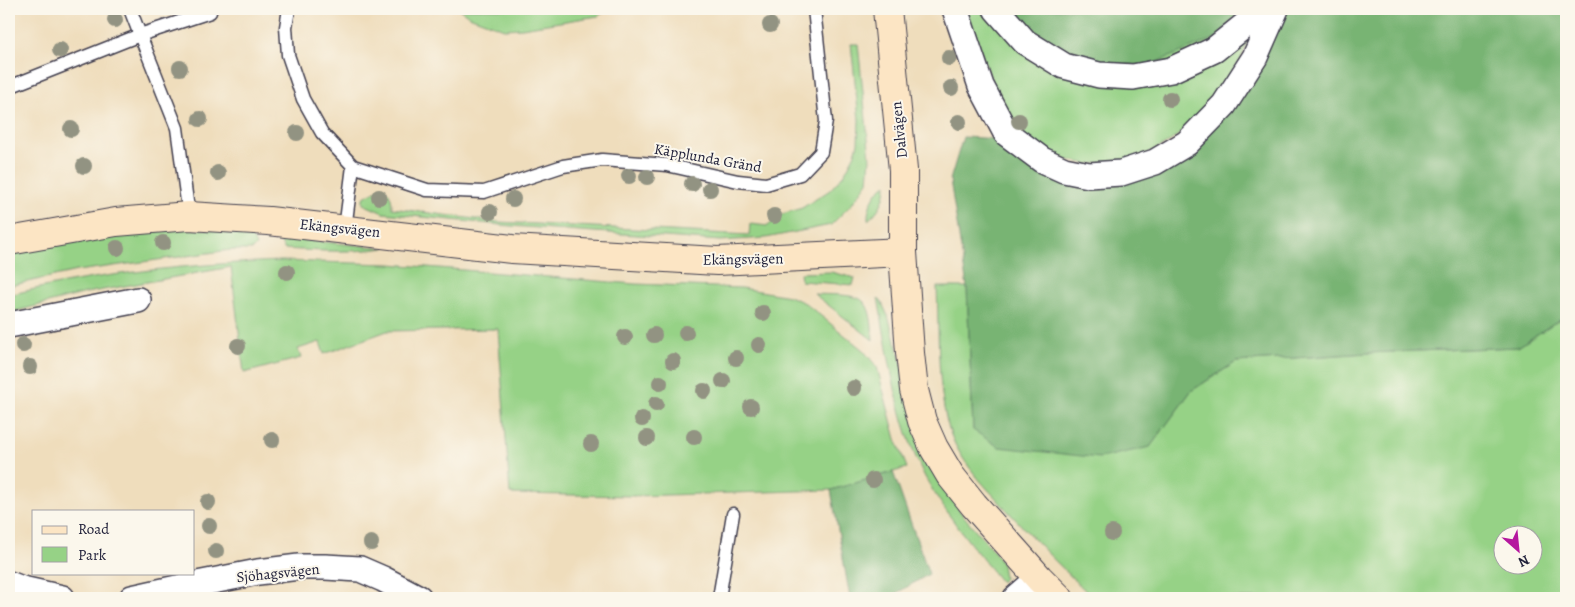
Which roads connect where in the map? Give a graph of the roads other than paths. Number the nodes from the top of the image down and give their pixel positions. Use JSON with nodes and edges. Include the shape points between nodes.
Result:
{"nodes":[{"id":1,"x":130,"y":9,"type":"edge"},
{"id":2,"x":289,"y":9,"type":"edge"},
{"id":3,"x":814,"y":9,"type":"edge"},
{"id":4,"x":887,"y":9,"type":"edge"},
{"id":5,"x":955,"y":9,"type":"edge"},
{"id":6,"x":996,"y":9,"type":"edge"},
{"id":7,"x":1265,"y":9,"type":"edge"},
{"id":8,"x":1276,"y":9,"type":"edge"},
{"id":9,"x":210,"y":12,"type":"dead end"},
{"id":10,"x":140,"y":35,"type":"junction"},
{"id":11,"x":9,"y":87,"type":"edge"},
{"id":12,"x":353,"y":166,"type":"junction"},
{"id":13,"x":190,"y":216,"type":"junction"},
{"id":14,"x":345,"y":229,"type":"junction"},
{"id":15,"x":9,"y":241,"type":"edge"},
{"id":16,"x":903,"y":252,"type":"junction"},
{"id":17,"x":138,"y":300,"type":"dead end"},
{"id":18,"x":9,"y":325,"type":"edge"},
{"id":19,"x":733,"y":514,"type":"dead end"},
{"id":20,"x":1039,"y":578,"type":"junction"},
{"id":21,"x":9,"y":584,"type":"edge"},
{"id":22,"x":62,"y":598,"type":"edge"},
{"id":23,"x":132,"y":598,"type":"edge"},
{"id":24,"x":418,"y":598,"type":"edge"},
{"id":25,"x":719,"y":598,"type":"edge"},
{"id":26,"x":1016,"y":598,"type":"edge"},
{"id":27,"x":1059,"y":598,"type":"edge"}],
"edges":[{"from":1,"to":10,"type":"lane"},
{"from":2,"to":12,"type":"lane","name":"Käpplunda Gränd","via":[[286,27],[288,55],[303,99],[322,133]]},
{"from":3,"to":12,"type":"lane","name":"Käpplunda Gränd","via":[[826,121],[820,152],[800,174],[766,184],[738,181],[667,164],[602,160],[563,166],[484,192],[427,190]]},
{"from":4,"to":16,"type":"street","name":"Dalvägen","via":[[903,170]]},
{"from":5,"to":8,"type":"street","via":[[982,86],[1006,133],[1042,160],[1064,170],[1089,175],[1121,173],[1154,162],[1187,143],[1224,105],[1255,56]]},
{"from":6,"to":7,"type":"street","via":[[1025,42],[1064,66],[1099,75],[1133,77],[1171,70],[1214,50]]},
{"from":9,"to":10,"type":"lane"},
{"from":10,"to":11,"type":"lane"},
{"from":10,"to":13,"type":"lane","via":[[177,128]]},
{"from":12,"to":14,"type":"lane"},
{"from":13,"to":14,"type":"street","name":"Ekängsvägen"},
{"from":13,"to":15,"type":"street","name":"Ekängsvägen","via":[[116,222]]},
{"from":14,"to":16,"type":"street","name":"Ekängsvägen","via":[[512,249],[717,261]]},
{"from":16,"to":20,"type":"street","via":[[914,390],[922,421],[950,475]]},
{"from":17,"to":18,"type":"street"},
{"from":19,"to":25,"type":"lane"},
{"from":20,"to":26,"type":"street"},
{"from":20,"to":27,"type":"street"},
{"from":21,"to":22,"type":"street"},
{"from":23,"to":24,"type":"street","name":"Sjöhagsvägen","via":[[258,572],[325,567],[360,570]]}]}
